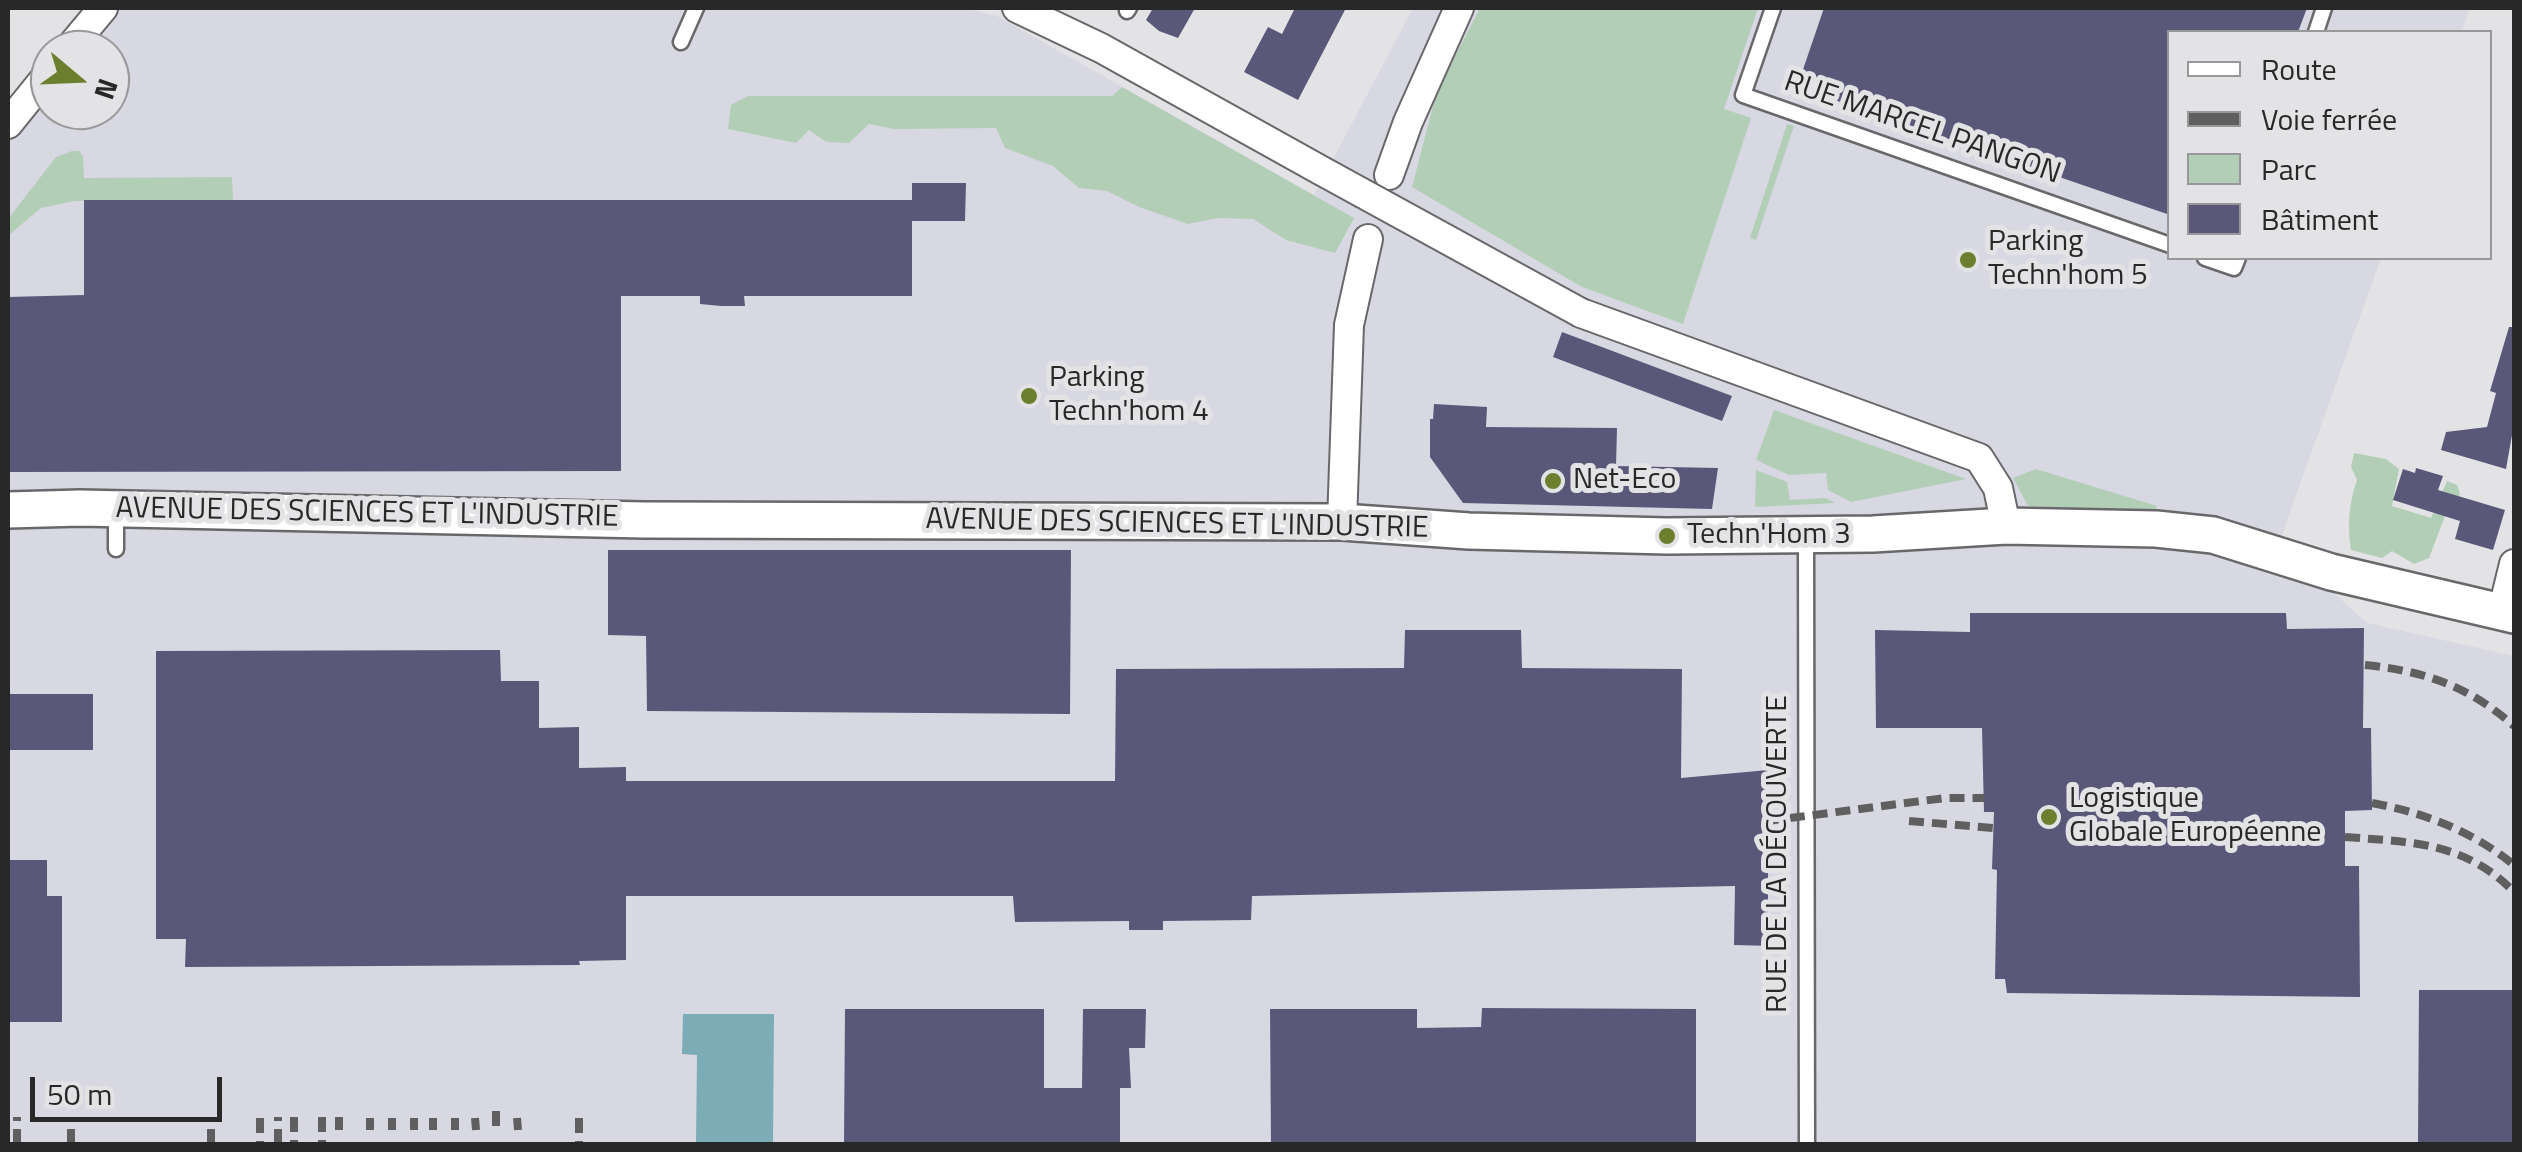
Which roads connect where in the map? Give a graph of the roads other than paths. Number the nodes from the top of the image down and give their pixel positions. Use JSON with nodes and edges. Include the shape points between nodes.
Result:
{"nodes":[{"id":1,"x":103,"y":8,"type":"edge"},
{"id":2,"x":696,"y":8,"type":"edge"},
{"id":3,"x":1017,"y":8,"type":"edge"},
{"id":4,"x":1459,"y":8,"type":"edge"},
{"id":5,"x":1773,"y":8,"type":"edge"},
{"id":6,"x":85,"y":30,"type":"edge"},
{"id":7,"x":681,"y":42,"type":"dead end"},
{"id":8,"x":30,"y":97,"type":"edge"},
{"id":9,"x":8,"y":124,"type":"edge"},
{"id":10,"x":1389,"y":175,"type":"dead end"},
{"id":11,"x":1368,"y":239,"type":"dead end"},
{"id":12,"x":2167,"y":244,"type":"edge"},
{"id":13,"x":2211,"y":260,"type":"edge"},
{"id":14,"x":2237,"y":260,"type":"edge"},
{"id":15,"x":116,"y":509,"type":"junction"},
{"id":16,"x":8,"y":510,"type":"edge"},
{"id":17,"x":1342,"y":522,"type":"junction"},
{"id":18,"x":2006,"y":526,"type":"junction"},
{"id":19,"x":116,"y":549,"type":"dead end"},
{"id":20,"x":1806,"y":550,"type":"junction"},
{"id":21,"x":2514,"y":564,"type":"edge"},
{"id":22,"x":2508,"y":614,"type":"edge"},
{"id":23,"x":1807,"y":1144,"type":"edge"}],
"edges":[{"from":1,"to":6,"type":"street"},
{"from":2,"to":7,"type":"lane"},
{"from":3,"to":18,"type":"street","bridge":true,"via":[[1581,313],[1979,458],[1998,488]]},
{"from":4,"to":10,"type":"street"},
{"from":5,"to":12,"type":"lane","name":"RUE MARCEL PANGON","via":[[1743,95]]},
{"from":8,"to":9,"type":"street"},
{"from":11,"to":17,"type":"street","via":[[1349,325]]},
{"from":13,"to":14,"type":"lane","via":[[2234,268]]},
{"from":15,"to":16,"type":"street","name":"AVENUE DES SCIENCES ET L'INDUSTRIE"},
{"from":15,"to":17,"type":"street","name":"AVENUE DES SCIENCES ET L'INDUSTRIE","via":[[644,520]]},
{"from":15,"to":19,"type":"lane"},
{"from":17,"to":20,"type":"street","name":"AVENUE DES SCIENCES ET L'INDUSTRIE","via":[[1667,536]]},
{"from":18,"to":20,"type":"street","name":"AVENUE DES SCIENCES ET L'INDUSTRIE"},
{"from":18,"to":22,"type":"street","name":"AVENUE DES SCIENCES ET L'INDUSTRIE","via":[[2212,535],[2331,572]]},
{"from":20,"to":23,"type":"lane","name":"RUE DE LA DÉCOUVERTE"},
{"from":21,"to":22,"type":"street"}]}
